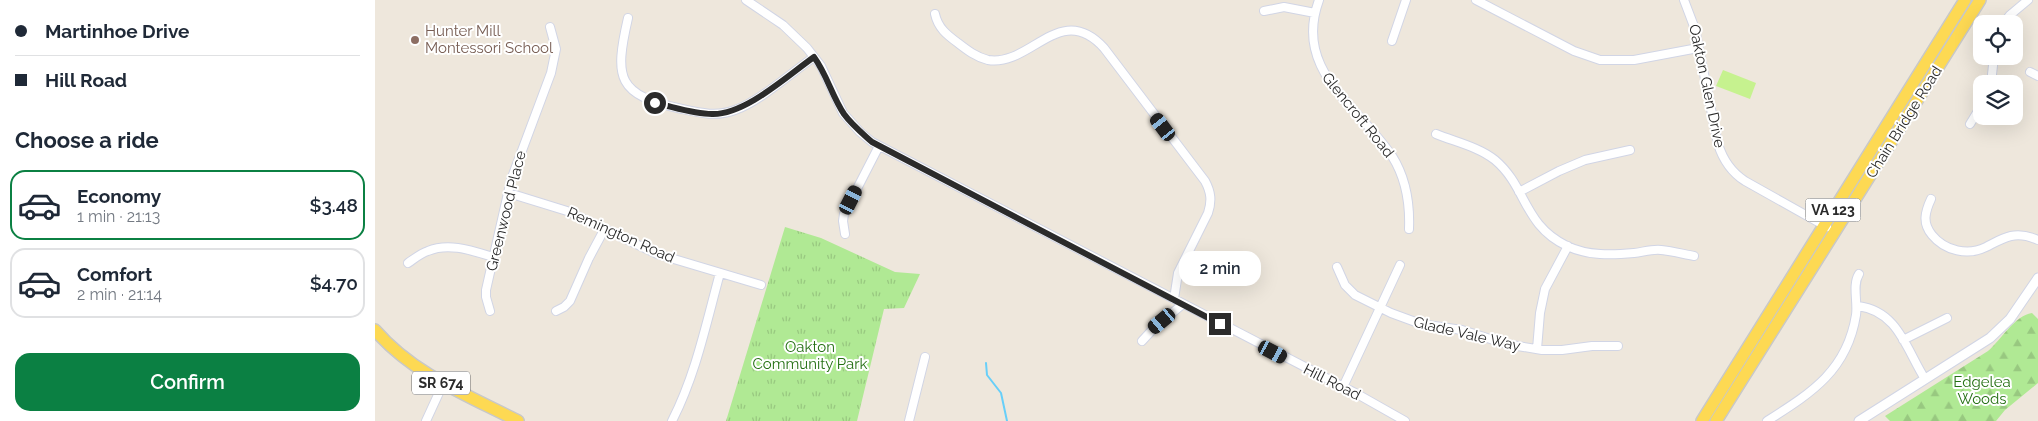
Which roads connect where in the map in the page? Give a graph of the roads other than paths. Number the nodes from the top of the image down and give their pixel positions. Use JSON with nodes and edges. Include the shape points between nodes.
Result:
{"nodes":[{"id":1,"x":746,"y":0,"type":"edge"},
{"id":2,"x":1319,"y":0,"type":"edge"},
{"id":3,"x":1407,"y":0,"type":"edge"},
{"id":4,"x":1477,"y":0,"type":"edge"},
{"id":5,"x":1684,"y":0,"type":"edge"},
{"id":6,"x":1965,"y":0,"type":"edge"},
{"id":7,"x":1980,"y":0,"type":"edge"},
{"id":8,"x":2028,"y":0,"type":"edge"},
{"id":9,"x":1264,"y":11,"type":"dead end"},
{"id":10,"x":1315,"y":13,"type":"junction"},
{"id":11,"x":935,"y":14,"type":"dead end"},
{"id":12,"x":2010,"y":15,"type":"edge"},
{"id":13,"x":628,"y":18,"type":"dead end"},
{"id":14,"x":550,"y":28,"type":"dead end"},
{"id":15,"x":1392,"y":41,"type":"dead end"},
{"id":16,"x":1699,"y":48,"type":"junction"},
{"id":17,"x":814,"y":57,"type":"junction"},
{"id":18,"x":2030,"y":72,"type":"dead end"},
{"id":19,"x":2038,"y":76,"type":"edge"},
{"id":20,"x":1973,"y":119,"type":"edge"},
{"id":21,"x":1970,"y":124,"type":"dead end"},
{"id":22,"x":1436,"y":134,"type":"dead end"},
{"id":23,"x":879,"y":146,"type":"junction"},
{"id":24,"x":1630,"y":150,"type":"dead end"},
{"id":25,"x":1519,"y":192,"type":"junction"},
{"id":26,"x":509,"y":193,"type":"junction"},
{"id":27,"x":1931,"y":199,"type":"dead end"},
{"id":28,"x":1824,"y":225,"type":"junction"},
{"id":29,"x":604,"y":230,"type":"junction"},
{"id":30,"x":1409,"y":230,"type":"dead end"},
{"id":31,"x":1835,"y":231,"type":"junction"},
{"id":32,"x":845,"y":234,"type":"dead end"},
{"id":33,"x":2038,"y":240,"type":"edge"},
{"id":34,"x":1568,"y":246,"type":"junction"},
{"id":35,"x":1694,"y":256,"type":"dead end"},
{"id":36,"x":493,"y":257,"type":"junction"},
{"id":37,"x":408,"y":263,"type":"dead end"},
{"id":38,"x":1400,"y":265,"type":"dead end"},
{"id":39,"x":1337,"y":267,"type":"dead end"},
{"id":40,"x":720,"y":273,"type":"junction"},
{"id":41,"x":1859,"y":274,"type":"dead end"},
{"id":42,"x":2038,"y":278,"type":"edge"},
{"id":43,"x":761,"y":285,"type":"dead end"},
{"id":44,"x":1174,"y":299,"type":"junction"},
{"id":45,"x":1183,"y":304,"type":"junction"},
{"id":46,"x":1858,"y":306,"type":"junction"},
{"id":47,"x":1381,"y":308,"type":"junction"},
{"id":48,"x":490,"y":311,"type":"dead end"},
{"id":49,"x":556,"y":311,"type":"dead end"},
{"id":50,"x":1947,"y":318,"type":"dead end"},
{"id":51,"x":375,"y":330,"type":"edge"},
{"id":52,"x":1903,"y":340,"type":"junction"},
{"id":53,"x":1142,"y":341,"type":"dead end"},
{"id":54,"x":1618,"y":346,"type":"dead end"},
{"id":55,"x":1537,"y":349,"type":"junction"},
{"id":56,"x":925,"y":357,"type":"dead end"},
{"id":57,"x":1925,"y":379,"type":"junction"},
{"id":58,"x":443,"y":384,"type":"junction"},
{"id":59,"x":1343,"y":387,"type":"junction"},
{"id":60,"x":1777,"y":418,"type":"edge"},
{"id":61,"x":1873,"y":418,"type":"edge"},
{"id":62,"x":426,"y":421,"type":"edge"},
{"id":63,"x":518,"y":421,"type":"edge"},
{"id":64,"x":672,"y":421,"type":"edge"},
{"id":65,"x":909,"y":421,"type":"edge"},
{"id":66,"x":1405,"y":421,"type":"edge"},
{"id":67,"x":1701,"y":421,"type":"edge"},
{"id":68,"x":1716,"y":421,"type":"edge"},
{"id":69,"x":1767,"y":421,"type":"edge"},
{"id":70,"x":1859,"y":421,"type":"edge"}],
"edges":[{"from":1,"to":17,"type":"street","name":"Hill Road","via":[[783,25]]},
{"from":2,"to":10,"type":"street","name":"Glencroft Road"},
{"from":3,"to":15,"type":"street"},
{"from":4,"to":16,"type":"street","via":[[1574,51],[1600,60],[1634,60]]},
{"from":5,"to":16,"type":"street","name":"Oakton Glen Drive","via":[[1693,20]]},
{"from":6,"to":28,"type":"main road","name":"Chain Bridge Road","number":"VA 123"},
{"from":7,"to":31,"type":"main road","name":"Chain Bridge Road","number":"VA 123"},
{"from":8,"to":12,"type":"street"},
{"from":9,"to":10,"type":"street","via":[[1284,7]]},
{"from":10,"to":30,"type":"street","name":"Glencroft Road","via":[[1312,40],[1319,66],[1393,158],[1405,184]]},
{"from":11,"to":44,"type":"street","via":[[944,32],[970,53],[987,60],[1010,58],[1061,30],[1078,31],[1095,38],[1105,48],[1205,181],[1210,193],[1210,206],[1178,272]]},
{"from":13,"to":17,"type":"street","via":[[620,62],[629,86],[647,100],[701,113],[723,114],[743,107]]},
{"from":14,"to":26,"type":"street","name":"Greenwood Place","via":[[556,49],[551,73],[522,147]]},
{"from":16,"to":28,"type":"street","name":"Oakton Glen Drive","via":[[1718,144],[1728,166],[1745,181]]},
{"from":17,"to":23,"type":"street","name":"Hill Road","via":[[843,113],[860,132]]},
{"from":18,"to":19,"type":"street"},
{"from":20,"to":21,"type":"street"},
{"from":22,"to":25,"type":"street","via":[[1481,151],[1495,160]]},
{"from":23,"to":32,"type":"street","via":[[844,214]]},
{"from":23,"to":44,"type":"street","name":"Hill Road"},
{"from":24,"to":25,"type":"street","via":[[1585,160]]},
{"from":25,"to":34,"type":"street","via":[[1542,229]]},
{"from":26,"to":29,"type":"street","name":"Remington Road","via":[[567,211]]},
{"from":26,"to":36,"type":"street","name":"Greenwood Place"},
{"from":27,"to":33,"type":"street","via":[[1925,215],[1927,228],[1937,240],[1952,249],[1964,252],[1979,250],[2013,236]]},
{"from":28,"to":31,"type":"street","name":"Oakton Glen Drive"},
{"from":28,"to":67,"type":"main road","name":"Chain Bridge Road","number":"VA 123"},
{"from":29,"to":40,"type":"street","name":"Remington Road","via":[[657,254]]},
{"from":29,"to":49,"type":"street","via":[[570,301]]},
{"from":31,"to":68,"type":"main road","name":"Chain Bridge Road","number":"VA 123"},
{"from":34,"to":35,"type":"street","via":[[1584,252],[1611,255],[1659,250]]},
{"from":34,"to":55,"type":"street","via":[[1545,289]]},
{"from":36,"to":37,"type":"street","via":[[448,247],[428,250]]},
{"from":36,"to":48,"type":"street","name":"Greenwood Place","via":[[486,290]]},
{"from":38,"to":47,"type":"street"},
{"from":39,"to":47,"type":"street","name":"Glade Vale Way","via":[[1349,290]]},
{"from":40,"to":43,"type":"street","name":"Remington Road"},
{"from":40,"to":64,"type":"street","via":[[697,363]]},
{"from":41,"to":46,"type":"street","via":[[1856,279]]},
{"from":42,"to":57,"type":"street","via":[[2010,320],[1990,338]]},
{"from":44,"to":45,"type":"street","name":"Hill Road"},
{"from":45,"to":53,"type":"street"},
{"from":45,"to":59,"type":"street","name":"Hill Road"},
{"from":46,"to":52,"type":"street","via":[[1881,313],[1896,327]]},
{"from":46,"to":60,"type":"street","via":[[1850,342],[1833,371]]},
{"from":47,"to":55,"type":"street","name":"Glade Vale Way","via":[[1421,324],[1462,330],[1506,344]]},
{"from":47,"to":59,"type":"street"},
{"from":50,"to":52,"type":"street"},
{"from":51,"to":58,"type":"main road","number":"SR 674","via":[[405,359]]},
{"from":52,"to":57,"type":"street"},
{"from":54,"to":55,"type":"street","name":"Glade Vale Way"},
{"from":56,"to":65,"type":"street"},
{"from":57,"to":61,"type":"street"},
{"from":58,"to":62,"type":"street"},
{"from":58,"to":63,"type":"main road","number":"SR 674"},
{"from":59,"to":66,"type":"street","name":"Hill Road"},
{"from":60,"to":69,"type":"street"},
{"from":61,"to":70,"type":"street"}]}
